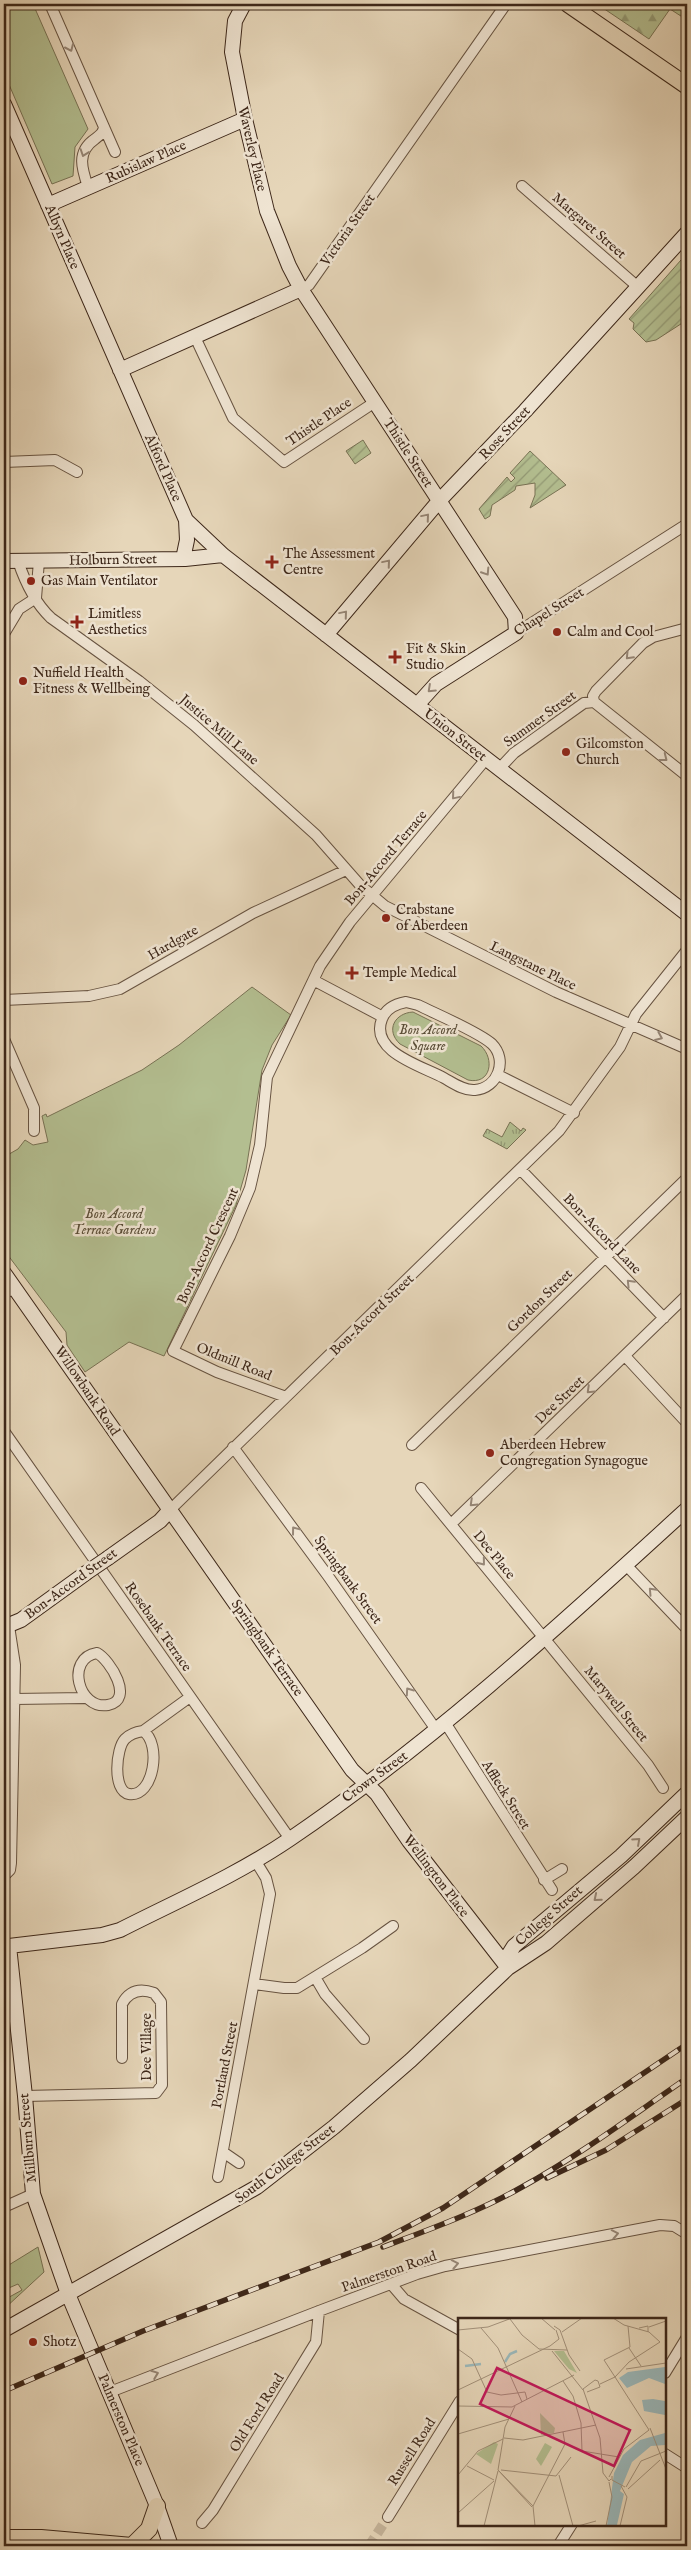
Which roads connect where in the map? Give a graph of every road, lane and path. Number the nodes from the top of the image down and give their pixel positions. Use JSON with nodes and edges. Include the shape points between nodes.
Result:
{"nodes":[{"id":1,"x":50,"y":4,"type":"edge"},
{"id":2,"x":244,"y":4,"type":"edge"},
{"id":3,"x":506,"y":4,"type":"edge"},
{"id":4,"x":568,"y":4,"type":"edge"},
{"id":5,"x":687,"y":86,"type":"edge"},
{"id":6,"x":4,"y":104,"type":"edge"},
{"id":7,"x":245,"y":119,"type":"junction"},
{"id":8,"x":104,"y":127,"type":"junction"},
{"id":9,"x":115,"y":152,"type":"dead end"},
{"id":10,"x":522,"y":186,"type":"dead end"},
{"id":11,"x":88,"y":187,"type":"junction"},
{"id":12,"x":48,"y":205,"type":"junction"},
{"id":13,"x":686,"y":236,"type":"edge"},
{"id":14,"x":638,"y":287,"type":"junction"},
{"id":15,"x":301,"y":289,"type":"junction"},
{"id":16,"x":195,"y":336,"type":"junction"},
{"id":17,"x":120,"y":370,"type":"junction"},
{"id":18,"x":375,"y":402,"type":"junction"},
{"id":19,"x":4,"y":462,"type":"edge"},
{"id":20,"x":77,"y":472,"type":"dead end"},
{"id":21,"x":439,"y":501,"type":"junction"},
{"id":22,"x":186,"y":520,"type":"junction"},
{"id":23,"x":687,"y":524,"type":"edge"},
{"id":24,"x":223,"y":555,"type":"junction"},
{"id":25,"x":183,"y":558,"type":"junction"},
{"id":26,"x":4,"y":561,"type":"edge"},
{"id":27,"x":18,"y":561,"type":"junction"},
{"id":28,"x":39,"y":561,"type":"junction"},
{"id":29,"x":36,"y":598,"type":"junction"},
{"id":30,"x":515,"y":617,"type":"junction"},
{"id":31,"x":531,"y":623,"type":"junction"},
{"id":32,"x":687,"y":628,"type":"edge"},
{"id":33,"x":516,"y":633,"type":"junction"},
{"id":34,"x":4,"y":634,"type":"edge"},
{"id":35,"x":326,"y":635,"type":"junction"},
{"id":36,"x":594,"y":702,"type":"junction"},
{"id":37,"x":417,"y":705,"type":"junction"},
{"id":38,"x":486,"y":759,"type":"junction"},
{"id":39,"x":499,"y":768,"type":"junction"},
{"id":40,"x":687,"y":776,"type":"edge"},
{"id":41,"x":346,"y":870,"type":"junction"},
{"id":42,"x":372,"y":896,"type":"junction"},
{"id":43,"x":687,"y":914,"type":"edge"},
{"id":44,"x":687,"y":950,"type":"edge"},
{"id":45,"x":315,"y":981,"type":"junction"},
{"id":46,"x":4,"y":1000,"type":"edge"},
{"id":47,"x":383,"y":1016,"type":"junction"},
{"id":48,"x":630,"y":1025,"type":"junction"},
{"id":49,"x":4,"y":1039,"type":"edge"},
{"id":50,"x":687,"y":1049,"type":"edge"},
{"id":51,"x":498,"y":1074,"type":"junction"},
{"id":52,"x":574,"y":1113,"type":"junction"},
{"id":53,"x":34,"y":1131,"type":"dead end"},
{"id":54,"x":521,"y":1170,"type":"junction"},
{"id":55,"x":687,"y":1178,"type":"edge"},
{"id":56,"x":605,"y":1257,"type":"junction"},
{"id":57,"x":4,"y":1273,"type":"edge"},
{"id":58,"x":9,"y":1291,"type":"edge"},
{"id":59,"x":687,"y":1295,"type":"edge"},
{"id":60,"x":664,"y":1318,"type":"junction"},
{"id":61,"x":173,"y":1351,"type":"joint"},
{"id":62,"x":625,"y":1356,"type":"junction"},
{"id":63,"x":286,"y":1397,"type":"junction"},
{"id":64,"x":687,"y":1424,"type":"edge"},
{"id":65,"x":4,"y":1431,"type":"edge"},
{"id":66,"x":412,"y":1444,"type":"dead end"},
{"id":67,"x":233,"y":1447,"type":"junction"},
{"id":68,"x":421,"y":1488,"type":"dead end"},
{"id":69,"x":687,"y":1509,"type":"edge"},
{"id":70,"x":170,"y":1510,"type":"junction"},
{"id":71,"x":451,"y":1524,"type":"junction"},
{"id":72,"x":626,"y":1565,"type":"junction"},
{"id":73,"x":6,"y":1627,"type":"edge"},
{"id":74,"x":687,"y":1629,"type":"edge"},
{"id":75,"x":545,"y":1639,"type":"junction"},
{"id":76,"x":190,"y":1697,"type":"junction"},
{"id":77,"x":86,"y":1698,"type":"junction"},
{"id":78,"x":14,"y":1699,"type":"junction"},
{"id":79,"x":442,"y":1728,"type":"junction"},
{"id":80,"x":143,"y":1731,"type":"junction"},
{"id":81,"x":365,"y":1784,"type":"junction"},
{"id":82,"x":664,"y":1788,"type":"dead end"},
{"id":83,"x":687,"y":1793,"type":"edge"},
{"id":84,"x":687,"y":1817,"type":"edge"},
{"id":85,"x":290,"y":1840,"type":"junction"},
{"id":86,"x":255,"y":1860,"type":"junction"},
{"id":87,"x":562,"y":1869,"type":"dead end"},
{"id":88,"x":4,"y":1876,"type":"edge"},
{"id":89,"x":544,"y":1880,"type":"junction"},
{"id":90,"x":552,"y":1890,"type":"dead end"},
{"id":91,"x":393,"y":1926,"type":"dead end"},
{"id":92,"x":6,"y":1947,"type":"edge"},
{"id":93,"x":508,"y":1968,"type":"junction"},
{"id":94,"x":315,"y":1977,"type":"junction"},
{"id":95,"x":254,"y":1984,"type":"junction"},
{"id":96,"x":364,"y":2038,"type":"dead end"},
{"id":97,"x":122,"y":2058,"type":"dead end"},
{"id":98,"x":25,"y":2096,"type":"junction"},
{"id":99,"x":223,"y":2152,"type":"junction"},
{"id":100,"x":239,"y":2163,"type":"dead end"},
{"id":101,"x":218,"y":2177,"type":"dead end"},
{"id":102,"x":33,"y":2194,"type":"junction"},
{"id":103,"x":4,"y":2207,"type":"edge"},
{"id":104,"x":687,"y":2234,"type":"edge"},
{"id":105,"x":392,"y":2285,"type":"junction"},
{"id":106,"x":68,"y":2294,"type":"junction"},
{"id":107,"x":319,"y":2311,"type":"junction"},
{"id":108,"x":458,"y":2329,"type":"edge"},
{"id":109,"x":4,"y":2330,"type":"edge"},
{"id":110,"x":687,"y":2337,"type":"edge"},
{"id":111,"x":666,"y":2371,"type":"edge"},
{"id":112,"x":110,"y":2392,"type":"junction"},
{"id":113,"x":458,"y":2404,"type":"edge"},
{"id":114,"x":666,"y":2455,"type":"edge"},
{"id":115,"x":687,"y":2468,"type":"edge"},
{"id":116,"x":157,"y":2506,"type":"junction"},
{"id":117,"x":388,"y":2517,"type":"tunnel mouth"},
{"id":118,"x":202,"y":2523,"type":"dead end"},
{"id":119,"x":571,"y":2525,"type":"edge"},
{"id":120,"x":4,"y":2538,"type":"edge"},
{"id":121,"x":132,"y":2546,"type":"edge"},
{"id":122,"x":171,"y":2546,"type":"edge"},
{"id":123,"x":558,"y":2546,"type":"edge"}],
"edges":[{"from":1,"to":8,"type":"street","one_way":true},
{"from":2,"to":7,"type":"street","name":"Waverley Place","via":[[235,21],[232,52]]},
{"from":3,"to":15,"type":"street","name":"Victoria Street","via":[[309,285]]},
{"from":4,"to":5,"type":"main road"},
{"from":6,"to":12,"type":"street","name":"Albyn Place"},
{"from":7,"to":11,"type":"street","name":"Rubislaw Place"},
{"from":7,"to":15,"type":"street","name":"Waverley Place","via":[[267,211]]},
{"from":8,"to":9,"type":"street"},
{"from":8,"to":11,"type":"street","one_way":true,"via":[[102,134],[86,146],[82,155]]},
{"from":10,"to":14,"type":"street","name":"Margaret Street"},
{"from":11,"to":12,"type":"street","name":"Rubislaw Place"},
{"from":12,"to":17,"type":"street","name":"Albyn Place"},
{"from":13,"to":14,"type":"street","name":"Rose Street"},
{"from":14,"to":21,"type":"street","name":"Rose Street"},
{"from":15,"to":16,"type":"street","name":"Victoria Street"},
{"from":15,"to":18,"type":"street","name":"Thistle Street"},
{"from":16,"to":17,"type":"street","name":"Victoria Street"},
{"from":16,"to":18,"type":"street","name":"Thistle Place","via":[[233,418],[284,462]]},
{"from":17,"to":22,"type":"street","name":"Alford Place"},
{"from":18,"to":21,"type":"street","name":"Thistle Street"},
{"from":19,"to":20,"type":"street","via":[[55,460]]},
{"from":21,"to":30,"type":"street","name":"Thistle Street","one_way":true},
{"from":35,"to":21,"type":"street","name":"Rose Street","one_way":true},
{"from":22,"to":24,"type":"street","name":"Alford Place"},
{"from":22,"to":25,"type":"street","via":[[187,540]]},
{"from":23,"to":31,"type":"street","name":"Chapel Street"},
{"from":24,"to":25,"type":"street","name":"Holburn Street"},
{"from":24,"to":35,"type":"street","name":"Union Street"},
{"from":25,"to":28,"type":"street","name":"Holburn Street"},
{"from":26,"to":27,"type":"street","name":"Holburn Street"},
{"from":27,"to":28,"type":"street","name":"Holburn Street"},
{"from":27,"to":29,"type":"street","name":"Justice Mill Lane"},
{"from":28,"to":29,"type":"street"},
{"from":29,"to":34,"type":"street","via":[[19,609]]},
{"from":29,"to":41,"type":"street","name":"Justice Mill Lane","via":[[46,613],[63,628],[139,681],[215,743],[316,835]]},
{"from":30,"to":31,"type":"street"},
{"from":30,"to":33,"type":"street","name":"Thistle Street"},
{"from":31,"to":33,"type":"street","name":"Chapel Street"},
{"from":32,"to":36,"type":"street","name":"Summer Street","one_way":true,"via":[[653,637],[638,646],[596,691]]},
{"from":33,"to":37,"type":"street","name":"Chapel Street","one_way":true,"via":[[435,685]]},
{"from":35,"to":37,"type":"street","name":"Union Street"},
{"from":36,"to":39,"type":"street","name":"Summer Street","via":[[584,703],[514,753]]},
{"from":36,"to":40,"type":"street","one_way":true},
{"from":37,"to":38,"type":"street","name":"Union Street"},
{"from":38,"to":39,"type":"street","name":"Union Street"},
{"from":38,"to":42,"type":"street","name":"Bon-Accord Terrace","one_way":true},
{"from":39,"to":43,"type":"street","name":"Union Street"},
{"from":41,"to":42,"type":"street","name":"Justice Mill Lane"},
{"from":41,"to":46,"type":"street","name":"Hardgate","via":[[253,913],[120,989],[89,996]]},
{"from":42,"to":45,"type":"street","name":"Bon-Accord Terrace","via":[[337,940],[320,966]]},
{"from":42,"to":48,"type":"street","name":"Langstane Place","via":[[409,920]]},
{"from":44,"to":48,"type":"street","name":"Bon-Accord Street"},
{"from":45,"to":47,"type":"street"},
{"from":45,"to":61,"type":"street","name":"Bon-Accord Crescent","via":[[267,1077],[260,1145],[250,1188]]},
{"from":47,"to":51,"type":"street","via":[[399,1003],[418,1005],[492,1045],[500,1060]]},
{"from":47,"to":51,"type":"street","via":[[380,1030],[386,1046],[459,1086],[484,1088]]},
{"from":48,"to":50,"type":"street","name":"Langstane Place","one_way":true},
{"from":48,"to":52,"type":"street","name":"Bon-Accord Street","via":[[620,1047]]},
{"from":49,"to":53,"type":"street","via":[[34,1108]]},
{"from":51,"to":52,"type":"street"},
{"from":52,"to":54,"type":"street","name":"Bon-Accord Street"},
{"from":54,"to":56,"type":"street","name":"Bon-Accord Lane"},
{"from":54,"to":63,"type":"street","name":"Bon-Accord Street"},
{"from":55,"to":56,"type":"street","name":"Gordon Street"},
{"from":60,"to":56,"type":"street","name":"Bon-Accord Lane","one_way":true},
{"from":56,"to":66,"type":"street","name":"Gordon Street"},
{"from":57,"to":58,"type":"street","name":"Willowbank Road"},
{"from":58,"to":70,"type":"street","name":"Willowbank Road"},
{"from":59,"to":60,"type":"street","name":"Dee Street"},
{"from":60,"to":62,"type":"street","name":"Dee Street"},
{"from":61,"to":63,"type":"street","name":"Oldmill Road","via":[[217,1372]]},
{"from":62,"to":64,"type":"street"},
{"from":62,"to":71,"type":"street","name":"Dee Street","one_way":true},
{"from":63,"to":67,"type":"street","name":"Bon-Accord Street"},
{"from":65,"to":76,"type":"street","name":"Rosebank Terrace"},
{"from":67,"to":70,"type":"street","name":"Bon-Accord Street"},
{"from":79,"to":67,"type":"street","name":"Springbank Street","one_way":true},
{"from":68,"to":71,"type":"street","name":"Dee Place"},
{"from":69,"to":72,"type":"street","name":"Crown Street"},
{"from":70,"to":73,"type":"street","name":"Bon-Accord Street","bridge":true,"via":[[160,1521]]},
{"from":70,"to":81,"type":"street","name":"Springbank Terrace"},
{"from":71,"to":75,"type":"street","name":"Dee Place","one_way":true},
{"from":74,"to":72,"type":"street","one_way":true},
{"from":72,"to":75,"type":"street","name":"Crown Street"},
{"from":73,"to":78,"type":"street","via":[[15,1665]]},
{"from":75,"to":79,"type":"street","name":"Crown Street"},
{"from":75,"to":82,"type":"street","name":"Marywell Street"},
{"from":76,"to":80,"type":"street"},
{"from":76,"to":85,"type":"street","name":"Rosebank Terrace"},
{"from":77,"to":77,"type":"street","via":[[79,1670],[81,1660],[88,1654],[97,1653],[114,1672],[120,1692],[112,1704],[94,1704]]},
{"from":77,"to":78,"type":"street"},
{"from":78,"to":88,"type":"street","via":[[12,1863]]},
{"from":79,"to":81,"type":"street","name":"Crown Street"},
{"from":79,"to":89,"type":"street","name":"Affleck Street"},
{"from":80,"to":80,"type":"street","via":[[149,1735],[154,1747],[149,1780],[145,1788],[134,1794],[126,1793],[121,1789],[118,1776],[120,1750],[125,1739]]},
{"from":81,"to":85,"type":"street","name":"Crown Street"},
{"from":81,"to":93,"type":"street","name":"Wellington Place","via":[[377,1794],[414,1848]]},
{"from":93,"to":83,"type":"street","name":"College Street","one_way":true,"via":[[509,1954],[514,1946],[621,1856]]},
{"from":84,"to":93,"type":"street","name":"College Street","one_way":true,"via":[[546,1943]]},
{"from":85,"to":86,"type":"street","name":"Crown Street"},
{"from":86,"to":92,"type":"street","name":"Crown Street","via":[[120,1930]]},
{"from":86,"to":95,"type":"street","name":"Portland Street","via":[[266,1878],[270,1894]]},
{"from":87,"to":89,"type":"street"},
{"from":89,"to":90,"type":"street","name":"Affleck Street"},
{"from":91,"to":94,"type":"street"},
{"from":92,"to":98,"type":"street","name":"Millburn Street"},
{"from":93,"to":106,"type":"street","name":"South College Street","via":[[348,2115],[257,2187]]},
{"from":94,"to":95,"type":"street","via":[[297,1988]]},
{"from":94,"to":96,"type":"street","via":[[325,1994]]},
{"from":95,"to":99,"type":"street","name":"Portland Street"},
{"from":97,"to":98,"type":"street","name":"Dee Village","via":[[122,2004],[137,1990],[154,1992],[161,2002],[160,2090],[156,2093]]},
{"from":98,"to":102,"type":"street","name":"Millburn Street"},
{"from":99,"to":100,"type":"street"},
{"from":99,"to":101,"type":"street","name":"Portland Street"},
{"from":102,"to":103,"type":"street"},
{"from":102,"to":106,"type":"street","name":"Millburn Street"},
{"from":105,"to":104,"type":"street","name":"Palmerston Road","one_way":true,"via":[[445,2266],[660,2225],[670,2225]]},
{"from":105,"to":107,"type":"street","name":"Palmerston Road"},
{"from":105,"to":108,"type":"street","via":[[404,2299]]},
{"from":106,"to":109,"type":"street","name":"South College Street"},
{"from":106,"to":112,"type":"street","name":"Palmerston Place"},
{"from":112,"to":107,"type":"street","name":"Palmerston Road","one_way":true},
{"from":107,"to":118,"type":"street","name":"Old Ford Road","via":[[316,2342]]},
{"from":110,"to":111,"type":"street"},
{"from":112,"to":116,"type":"street","name":"Palmerston Place"},
{"from":113,"to":117,"type":"street","name":"Russell Road"},
{"from":114,"to":115,"type":"street"},
{"from":116,"to":121,"type":"main road","via":[[149,2529]]},
{"from":116,"to":122,"type":"street","name":"Palmerston Place"},
{"from":119,"to":123,"type":"street"},
{"from":120,"to":121,"type":"main road"}]}
